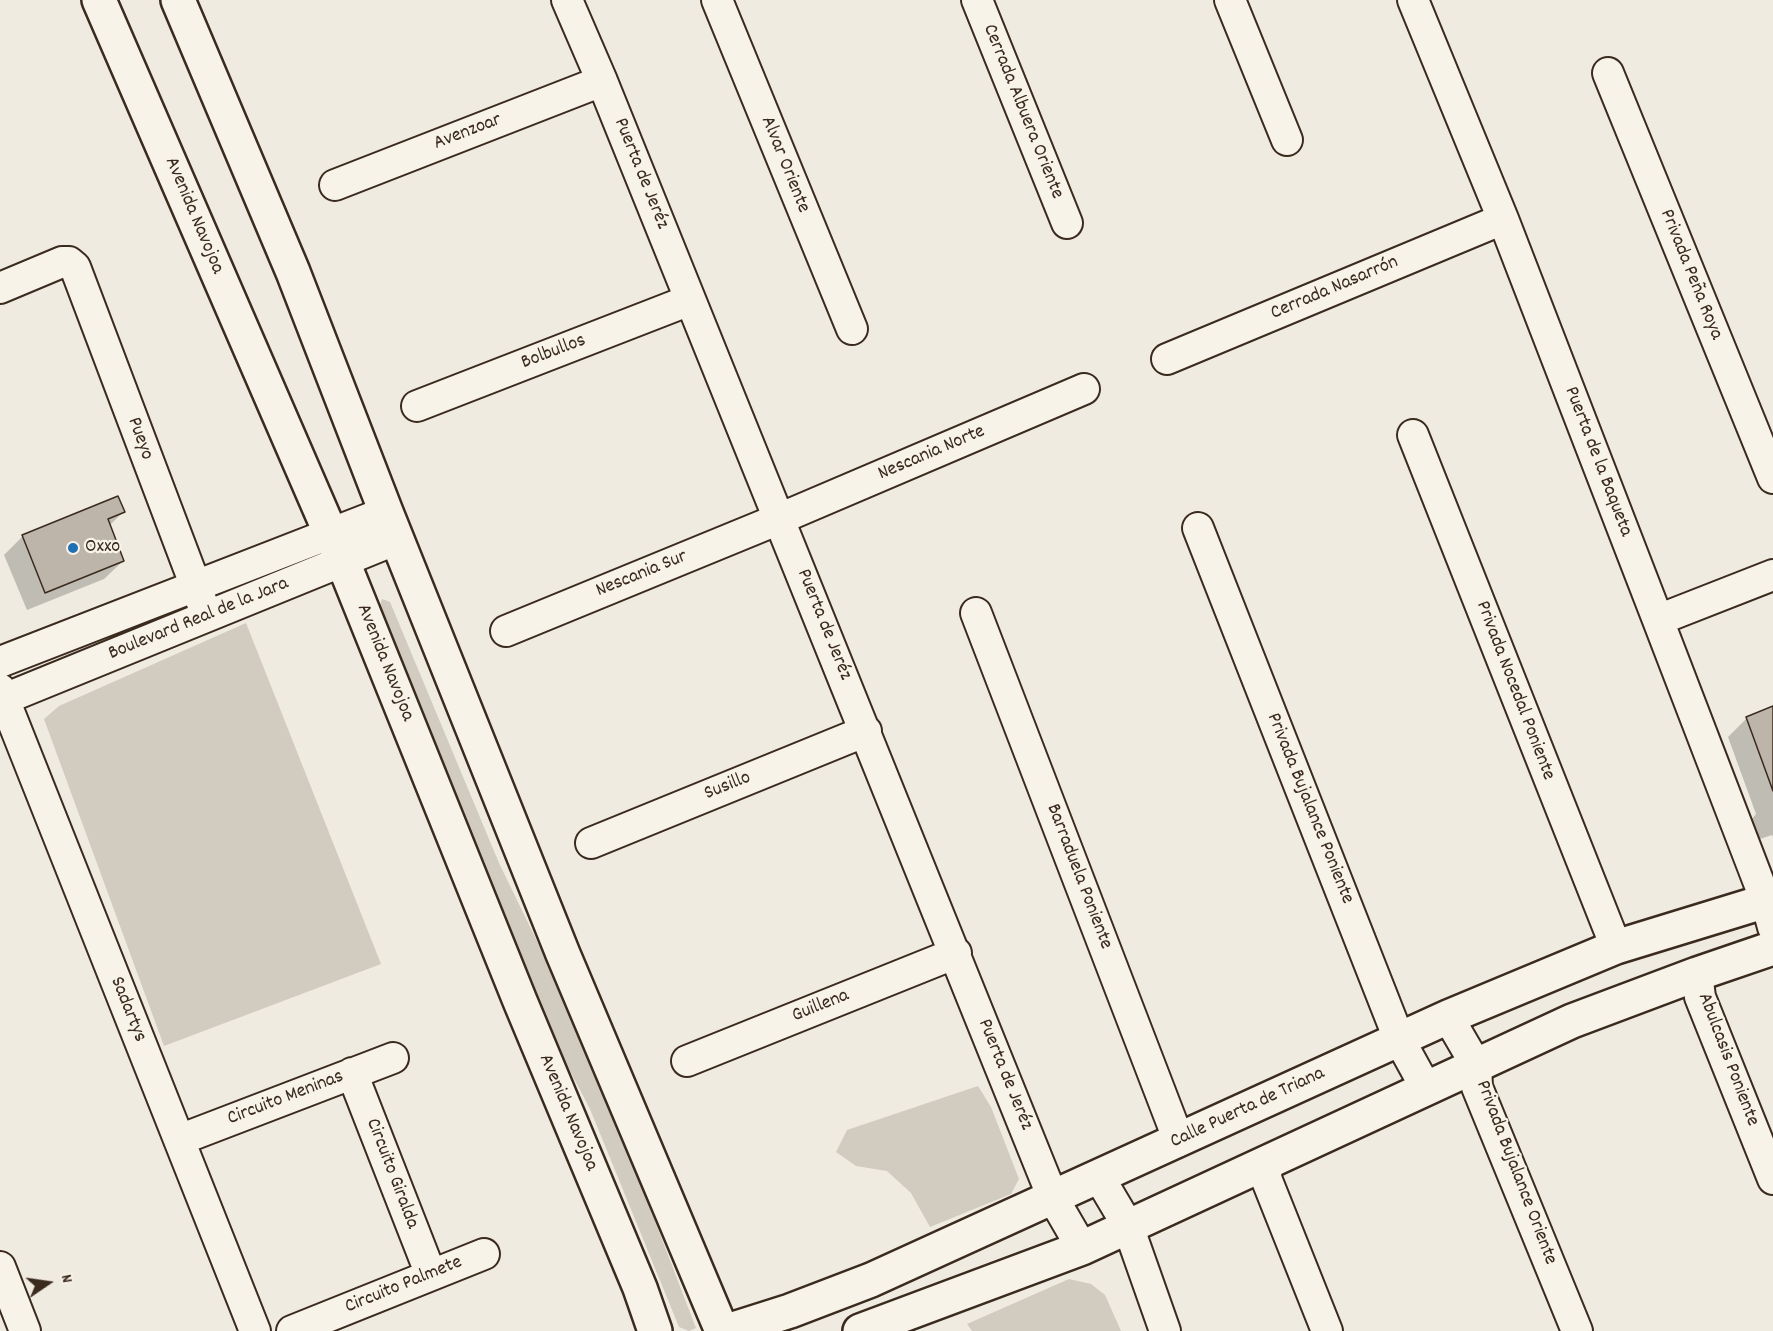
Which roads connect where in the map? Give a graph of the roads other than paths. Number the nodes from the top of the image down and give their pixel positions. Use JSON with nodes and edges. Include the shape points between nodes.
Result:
{"nodes":[{"id":1,"x":99,"y":0,"type":"edge"},
{"id":2,"x":178,"y":0,"type":"edge"},
{"id":3,"x":567,"y":0,"type":"edge"},
{"id":4,"x":717,"y":0,"type":"edge"},
{"id":5,"x":977,"y":0,"type":"edge"},
{"id":6,"x":1230,"y":0,"type":"edge"},
{"id":7,"x":1413,"y":0,"type":"edge"},
{"id":8,"x":1608,"y":73,"type":"dead end"},
{"id":9,"x":602,"y":81,"type":"junction"},
{"id":10,"x":1287,"y":140,"type":"dead end"},
{"id":11,"x":334,"y":185,"type":"dead end"},
{"id":12,"x":1503,"y":219,"type":"junction"},
{"id":13,"x":1067,"y":224,"type":"dead end"},
{"id":14,"x":0,"y":288,"type":"edge"},
{"id":15,"x":690,"y":300,"type":"junction"},
{"id":16,"x":852,"y":329,"type":"dead end"},
{"id":17,"x":1167,"y":359,"type":"dead end"},
{"id":18,"x":1084,"y":389,"type":"dead end"},
{"id":19,"x":417,"y":406,"type":"dead end"},
{"id":20,"x":1413,"y":435,"type":"dead end"},
{"id":21,"x":1773,"y":478,"type":"edge"},
{"id":22,"x":779,"y":519,"type":"junction"},
{"id":23,"x":392,"y":526,"type":"junction"},
{"id":24,"x":1198,"y":528,"type":"dead end"},
{"id":25,"x":337,"y":548,"type":"junction"},
{"id":26,"x":1773,"y":575,"type":"edge"},
{"id":27,"x":195,"y":587,"type":"junction"},
{"id":28,"x":976,"y":613,"type":"dead end"},
{"id":29,"x":207,"y":616,"type":"junction"},
{"id":30,"x":1658,"y":620,"type":"junction"},
{"id":31,"x":506,"y":631,"type":"dead end"},
{"id":32,"x":0,"y":662,"type":"edge"},
{"id":33,"x":1,"y":696,"type":"edge"},
{"id":34,"x":866,"y":731,"type":"junction"},
{"id":35,"x":591,"y":843,"type":"dead end"},
{"id":36,"x":1771,"y":910,"type":"edge"},
{"id":37,"x":1616,"y":947,"type":"junction"},
{"id":38,"x":1773,"y":948,"type":"edge"},
{"id":39,"x":956,"y":953,"type":"junction"},
{"id":40,"x":1697,"y":974,"type":"junction"},
{"id":41,"x":1448,"y":1017,"type":"junction"},
{"id":42,"x":1399,"y":1039,"type":"junction"},
{"id":43,"x":393,"y":1058,"type":"dead end"},
{"id":44,"x":687,"y":1061,"type":"dead end"},
{"id":45,"x":1476,"y":1065,"type":"junction"},
{"id":46,"x":352,"y":1073,"type":"junction"},
{"id":47,"x":1426,"y":1088,"type":"junction"},
{"id":48,"x":179,"y":1140,"type":"junction"},
{"id":49,"x":1179,"y":1141,"type":"junction"},
{"id":50,"x":1267,"y":1161,"type":"junction"},
{"id":51,"x":1099,"y":1177,"type":"junction"},
{"id":52,"x":1773,"y":1179,"type":"edge"},
{"id":53,"x":1053,"y":1198,"type":"junction"},
{"id":54,"x":1128,"y":1226,"type":"junction"},
{"id":55,"x":1082,"y":1248,"type":"junction"},
{"id":56,"x":484,"y":1254,"type":"dead end"},
{"id":57,"x":0,"y":1267,"type":"edge"},
{"id":58,"x":431,"y":1275,"type":"junction"},
{"id":59,"x":871,"y":1280,"type":"junction"},
{"id":60,"x":640,"y":1288,"type":"junction"},
{"id":61,"x":873,"y":1325,"type":"edge"},
{"id":62,"x":25,"y":1331,"type":"edge"},
{"id":63,"x":255,"y":1331,"type":"edge"},
{"id":64,"x":292,"y":1331,"type":"edge"},
{"id":65,"x":655,"y":1331,"type":"edge"},
{"id":66,"x":680,"y":1331,"type":"edge"},
{"id":67,"x":722,"y":1331,"type":"edge"},
{"id":68,"x":728,"y":1331,"type":"edge"},
{"id":69,"x":1165,"y":1331,"type":"edge"},
{"id":70,"x":1327,"y":1331,"type":"edge"},
{"id":71,"x":1577,"y":1331,"type":"edge"}],
"edges":[{"from":1,"to":25,"type":"street","name":"Avenida Navojoa"},
{"from":2,"to":23,"type":"street","via":[[293,272]]},
{"from":3,"to":9,"type":"street","name":"Puerta de Jeréz"},
{"from":4,"to":16,"type":"street","name":"Alvar Oriente"},
{"from":5,"to":13,"type":"street","name":"Cerrada Albuera Oriente"},
{"from":6,"to":10,"type":"street"},
{"from":7,"to":12,"type":"street","name":"Puerta de la Baqueta"},
{"from":8,"to":21,"type":"street","name":"Privada Peña Roya"},
{"from":9,"to":11,"type":"street","name":"Avenzoar"},
{"from":9,"to":15,"type":"street","name":"Puerta de Jeréz"},
{"from":12,"to":17,"type":"street","name":"Cerrada Nasarrón"},
{"from":12,"to":30,"type":"street","name":"Puerta de la Baqueta"},
{"from":14,"to":27,"type":"street","name":"Pueyo","via":[[62,262],[75,267]]},
{"from":15,"to":19,"type":"street","name":"Bolbullos"},
{"from":15,"to":22,"type":"street","name":"Puerta de Jeréz"},
{"from":18,"to":22,"type":"street","name":"Nescania Norte"},
{"from":20,"to":37,"type":"street","name":"Privada Nocedal Poniente"},
{"from":22,"to":31,"type":"street","name":"Nescania Sur"},
{"from":22,"to":34,"type":"street","name":"Puerta de Jeréz"},
{"from":23,"to":25,"type":"street","name":"Boulevard Real de la Jara"},
{"from":23,"to":67,"type":"street","via":[[562,954]]},
{"from":24,"to":42,"type":"street","name":"Privada Bujalance Poniente"},
{"from":25,"to":27,"type":"street","name":"Boulevard Real de la Jara"},
{"from":25,"to":29,"type":"street","name":"Boulevard Real de la Jara"},
{"from":25,"to":60,"type":"street","name":"Avenida Navojoa"},
{"from":26,"to":30,"type":"street"},
{"from":27,"to":29,"type":"street","name":"Pueyo"},
{"from":27,"to":32,"type":"street","name":"Boulevard Real de la Jara"},
{"from":28,"to":49,"type":"street","name":"Barraduela Poniente"},
{"from":29,"to":33,"type":"street","name":"Boulevard Real de la Jara"},
{"from":30,"to":36,"type":"street","name":"Puerta de la Baqueta"},
{"from":33,"to":48,"type":"street","name":"Sadartys"},
{"from":34,"to":35,"type":"street","name":"Susillo"},
{"from":34,"to":39,"type":"street","name":"Puerta de Jeréz"},
{"from":36,"to":37,"type":"street","name":"Calle Puerta de Triana"},
{"from":37,"to":41,"type":"street","name":"Calle Puerta de Triana"},
{"from":38,"to":40,"type":"street"},
{"from":39,"to":44,"type":"street","name":"Guillena"},
{"from":39,"to":53,"type":"street","name":"Puerta de Jeréz"},
{"from":40,"to":45,"type":"street","via":[[1572,1021]]},
{"from":40,"to":52,"type":"street","name":"Abulcasis Poniente","via":[[1700,997]]},
{"from":41,"to":42,"type":"street","name":"Calle Puerta de Triana"},
{"from":41,"to":45,"type":"street","name":"Privada Bujalance Oriente"},
{"from":42,"to":47,"type":"street","name":"Privada Bujalance Poniente"},
{"from":42,"to":49,"type":"street","name":"Calle Puerta de Triana"},
{"from":43,"to":46,"type":"street","name":"Circuito Meninas"},
{"from":45,"to":47,"type":"street"},
{"from":45,"to":71,"type":"street","name":"Privada Bujalance Oriente","via":[[1478,1087]]},
{"from":46,"to":48,"type":"street","name":"Circuito Meninas"},
{"from":46,"to":58,"type":"street","name":"Circuito Giralda"},
{"from":47,"to":50,"type":"street"},
{"from":48,"to":63,"type":"street","name":"Sadartys"},
{"from":49,"to":51,"type":"street","name":"Calle Puerta de Triana"},
{"from":50,"to":54,"type":"street"},
{"from":50,"to":70,"type":"street","via":[[1266,1178]]},
{"from":51,"to":53,"type":"street","name":"Calle Puerta de Triana"},
{"from":51,"to":54,"type":"street"},
{"from":53,"to":55,"type":"street","name":"Puerta de Jeréz"},
{"from":53,"to":59,"type":"street","name":"Calle Puerta de Triana"},
{"from":54,"to":55,"type":"street"},
{"from":54,"to":69,"type":"street"},
{"from":55,"to":61,"type":"street"},
{"from":56,"to":58,"type":"street","name":"Circuito Palmete"},
{"from":57,"to":62,"type":"street"},
{"from":58,"to":64,"type":"street","name":"Circuito Palmete"},
{"from":59,"to":61,"type":"street"},
{"from":59,"to":68,"type":"street","name":"Calle Puerta de Triana"},
{"from":60,"to":65,"type":"street","name":"Avenida Navojoa"},
{"from":60,"to":66,"type":"street","via":[[666,1321]]}]}
